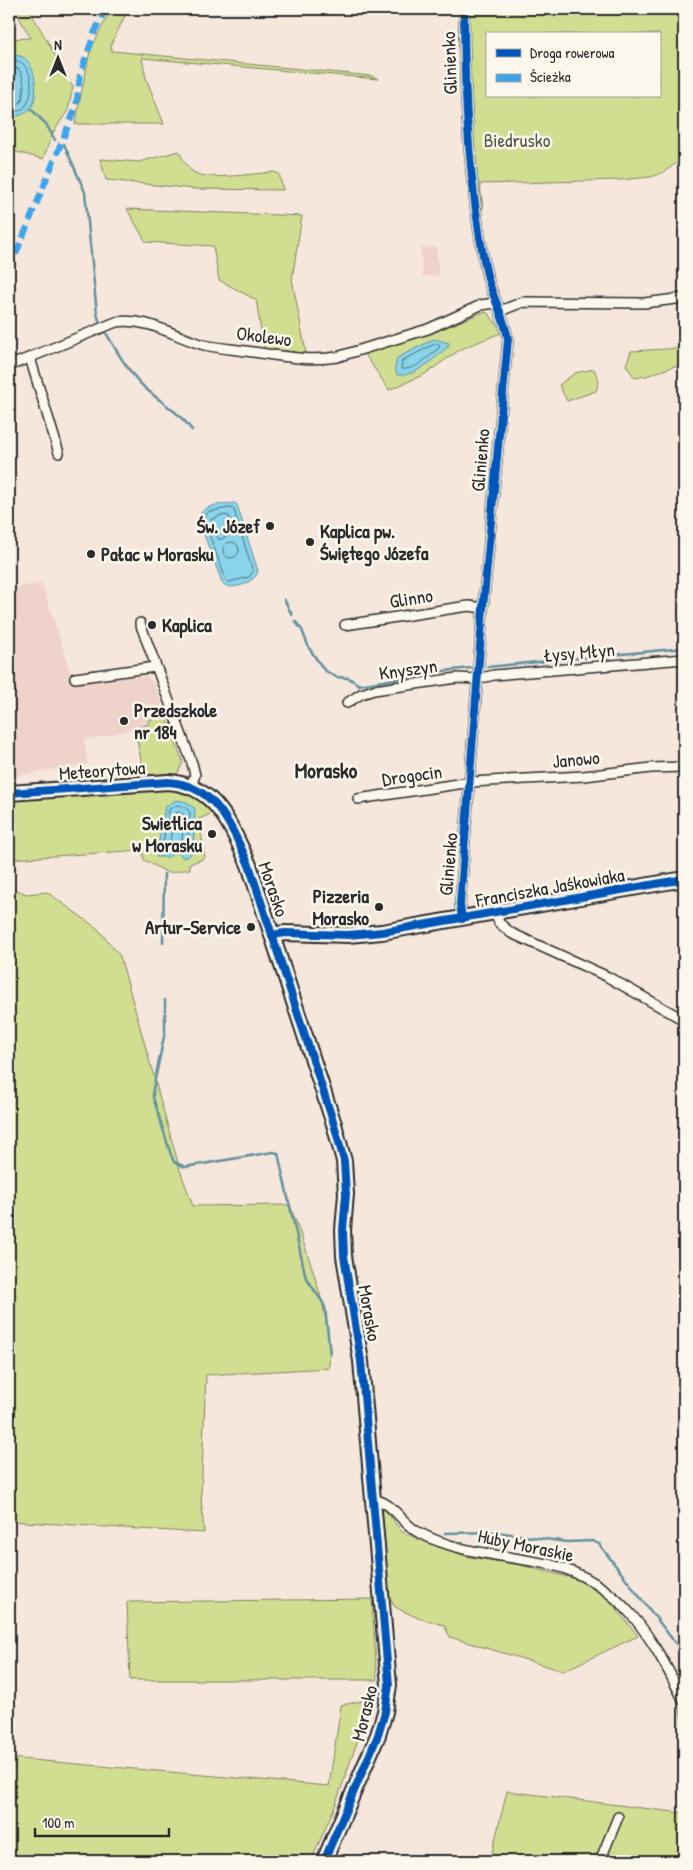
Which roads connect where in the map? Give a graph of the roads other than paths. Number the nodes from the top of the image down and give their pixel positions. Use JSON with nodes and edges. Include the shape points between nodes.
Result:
{"nodes":[{"id":1,"x":464,"y":9,"type":"edge"},
{"id":2,"x":684,"y":298,"type":"edge"},
{"id":3,"x":497,"y":307,"type":"junction"},
{"id":4,"x":30,"y":358,"type":"junction"},
{"id":5,"x":9,"y":366,"type":"edge"},
{"id":6,"x":59,"y":453,"type":"dead end"},
{"id":7,"x":483,"y":608,"type":"junction"},
{"id":8,"x":140,"y":623,"type":"dead end"},
{"id":9,"x":345,"y":625,"type":"dead end"},
{"id":10,"x":684,"y":659,"type":"edge"},
{"id":11,"x":155,"y":667,"type":"junction"},
{"id":12,"x":75,"y":678,"type":"dead end"},
{"id":13,"x":477,"y":679,"type":"junction"},
{"id":14,"x":347,"y":703,"type":"dead end"},
{"id":15,"x":684,"y":767,"type":"edge"},
{"id":16,"x":471,"y":782,"type":"junction"},
{"id":17,"x":194,"y":787,"type":"junction"},
{"id":18,"x":9,"y":793,"type":"edge"},
{"id":19,"x":358,"y":799,"type":"dead end"},
{"id":20,"x":684,"y":879,"type":"edge"},
{"id":21,"x":496,"y":913,"type":"junction"},
{"id":22,"x":462,"y":919,"type":"junction"},
{"id":23,"x":272,"y":935,"type":"junction"},
{"id":24,"x":684,"y":1020,"type":"edge"},
{"id":25,"x":372,"y":1500,"type":"junction"},
{"id":26,"x":684,"y":1701,"type":"edge"},
{"id":27,"x":618,"y":1817,"type":"dead end"},
{"id":28,"x":324,"y":1861,"type":"edge"},
{"id":29,"x":601,"y":1861,"type":"edge"}],
"edges":[{"from":1,"to":3,"type":"street","name":"Glinienko","via":[[472,164],[486,270]]},
{"from":2,"to":3,"type":"street","name":"Okolewo","via":[[644,303],[523,302]]},
{"from":3,"to":4,"type":"street","name":"Okolewo","via":[[481,305],[428,329],[322,360],[205,345],[145,323],[127,320]]},
{"from":3,"to":7,"type":"street","name":"Glinienko","via":[[508,339]]},
{"from":4,"to":5,"type":"street","name":"Okolewo"},
{"from":4,"to":6,"type":"street"},
{"from":7,"to":9,"type":"street","name":"Glinno","via":[[468,606]]},
{"from":7,"to":13,"type":"street","name":"Glinienko"},
{"from":8,"to":11,"type":"street"},
{"from":10,"to":13,"type":"street","name":"Łysy Młyn"},
{"from":11,"to":12,"type":"street"},
{"from":11,"to":17,"type":"street","via":[[192,763]]},
{"from":13,"to":14,"type":"street","name":"Knyszyn","via":[[457,678],[374,690]]},
{"from":13,"to":16,"type":"street","name":"Glinienko"},
{"from":15,"to":16,"type":"street","name":"Janowo"},
{"from":16,"to":19,"type":"street","name":"Drogocin"},
{"from":16,"to":22,"type":"street","name":"Glinienko","via":[[460,904]]},
{"from":17,"to":18,"type":"street","name":"Meteorytowa","via":[[156,782]]},
{"from":17,"to":23,"type":"street","name":"Morasko","via":[[219,809],[232,828],[249,865]]},
{"from":20,"to":21,"type":"street","name":"Franciszka Jaśkowiaka"},
{"from":21,"to":22,"type":"street","name":"Franciszka Jaśkowiaka"},
{"from":21,"to":24,"type":"street","via":[[499,923],[511,933],[606,976]]},
{"from":22,"to":23,"type":"street","name":"Franciszka Jaśkowiaka","via":[[375,933]]},
{"from":23,"to":25,"type":"street","name":"Morasko","via":[[344,1161],[344,1256],[361,1361]]},
{"from":25,"to":26,"type":"street","name":"Huby Moraskie","via":[[386,1503],[412,1528],[446,1544],[552,1564],[596,1582],[623,1604],[643,1629]]},
{"from":25,"to":28,"type":"street","name":"Morasko","via":[[388,1656],[388,1698],[378,1735]]},
{"from":27,"to":29,"type":"street"}]}
